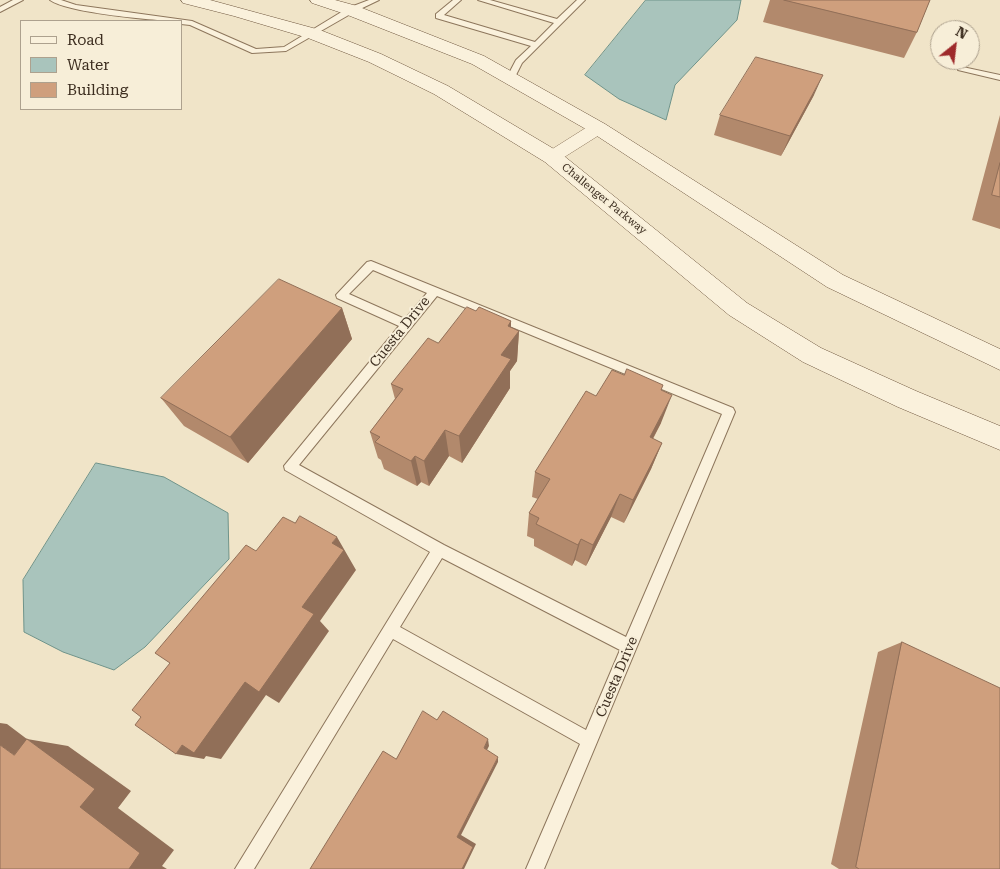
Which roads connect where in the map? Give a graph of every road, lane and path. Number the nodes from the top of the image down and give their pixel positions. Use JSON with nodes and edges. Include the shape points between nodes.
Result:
{"nodes":[{"id":1,"x":19,"y":0,"type":"edge"},
{"id":2,"x":54,"y":0,"type":"edge"},
{"id":3,"x":189,"y":0,"type":"edge"},
{"id":4,"x":318,"y":0,"type":"edge"},
{"id":5,"x":375,"y":0,"type":"edge"},
{"id":6,"x":457,"y":0,"type":"edge"},
{"id":7,"x":482,"y":0,"type":"edge"},
{"id":8,"x":580,"y":0,"type":"edge"},
{"id":9,"x":0,"y":10,"type":"edge"},
{"id":10,"x":351,"y":10,"type":"junction"},
{"id":11,"x":172,"y":20,"type":"edge"},
{"id":12,"x":182,"y":21,"type":"edge"},
{"id":13,"x":558,"y":22,"type":"junction"},
{"id":14,"x":314,"y":34,"type":"junction"},
{"id":15,"x":537,"y":45,"type":"junction"},
{"id":16,"x":969,"y":70,"type":"edge"},
{"id":17,"x":510,"y":78,"type":"junction"},
{"id":18,"x":1000,"y":78,"type":"edge"},
{"id":19,"x":598,"y":128,"type":"junction"},
{"id":20,"x":552,"y":157,"type":"junction"},
{"id":21,"x":434,"y":291,"type":"junction"},
{"id":22,"x":407,"y":325,"type":"junction"},
{"id":23,"x":1000,"y":360,"type":"edge"},
{"id":24,"x":1000,"y":438,"type":"edge"},
{"id":25,"x":440,"y":550,"type":"junction"},
{"id":26,"x":391,"y":630,"type":"junction"},
{"id":27,"x":630,"y":647,"type":"junction"},
{"id":28,"x":590,"y":741,"type":"junction"},
{"id":29,"x":244,"y":869,"type":"edge"},
{"id":30,"x":535,"y":869,"type":"edge"}],
"edges":[{"from":1,"to":9,"type":"lane"},
{"from":2,"to":11,"type":"lane","via":[[75,7]]},
{"from":3,"to":14,"type":"main road","name":"Challenger Parkway"},
{"from":4,"to":10,"type":"main road"},
{"from":5,"to":10,"type":"lane"},
{"from":6,"to":15,"type":"lane","via":[[438,16]]},
{"from":7,"to":13,"type":"lane"},
{"from":8,"to":13,"type":"lane"},
{"from":10,"to":14,"type":"lane"},
{"from":10,"to":17,"type":"main road","via":[[478,60]]},
{"from":12,"to":14,"type":"lane","via":[[255,51],[286,49]]},
{"from":13,"to":15,"type":"lane"},
{"from":14,"to":20,"type":"main road","name":"Challenger Parkway","via":[[375,58],[441,90]]},
{"from":15,"to":17,"type":"lane","via":[[519,62]]},
{"from":16,"to":18,"type":"lane"},
{"from":17,"to":19,"type":"main road"},
{"from":19,"to":20,"type":"street"},
{"from":19,"to":23,"type":"main road","via":[[836,281]]},
{"from":20,"to":24,"type":"main road","name":"Challenger Parkway","via":[[738,309],[812,355]]},
{"from":21,"to":22,"type":"lane","name":"Cuesta Drive"},
{"from":21,"to":22,"type":"lane","via":[[371,264],[341,296]]},
{"from":21,"to":27,"type":"lane","name":"Cuesta Drive","via":[[729,412]]},
{"from":22,"to":25,"type":"lane","name":"Cuesta Drive","via":[[290,466]]},
{"from":25,"to":26,"type":"lane"},
{"from":25,"to":27,"type":"lane"},
{"from":26,"to":28,"type":"lane"},
{"from":26,"to":29,"type":"lane"},
{"from":27,"to":28,"type":"lane","name":"Cuesta Drive"},
{"from":28,"to":30,"type":"lane","name":"Cuesta Drive"}]}
